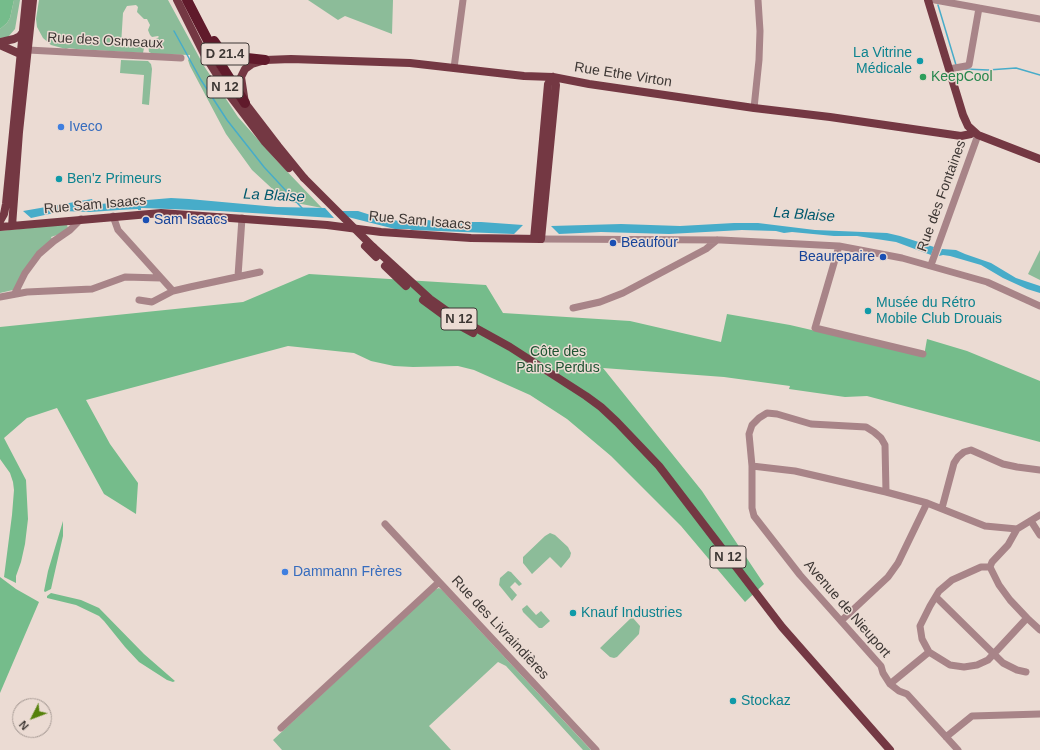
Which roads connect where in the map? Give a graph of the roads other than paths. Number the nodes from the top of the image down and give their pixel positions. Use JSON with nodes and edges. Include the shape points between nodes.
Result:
{"nodes":[{"id":1,"x":26,"y":0,"type":"edge"},
{"id":2,"x":33,"y":0,"type":"edge"},
{"id":3,"x":173,"y":0,"type":"edge"},
{"id":4,"x":177,"y":0,"type":"edge"},
{"id":5,"x":187,"y":0,"type":"edge"},
{"id":6,"x":463,"y":0,"type":"edge"},
{"id":7,"x":758,"y":0,"type":"edge"},
{"id":8,"x":931,"y":0,"type":"edge"},
{"id":9,"x":979,"y":8,"type":"junction"},
{"id":10,"x":1040,"y":19,"type":"edge"},
{"id":11,"x":194,"y":26,"type":"junction"},
{"id":12,"x":23,"y":32,"type":"junction"},
{"id":13,"x":11,"y":40,"type":"junction"},
{"id":14,"x":0,"y":42,"type":"edge"},
{"id":15,"x":0,"y":45,"type":"edge"},
{"id":16,"x":24,"y":50,"type":"junction"},
{"id":17,"x":181,"y":58,"type":"dead end"},
{"id":18,"x":265,"y":60,"type":"junction"},
{"id":19,"x":454,"y":68,"type":"junction"},
{"id":20,"x":949,"y":69,"type":"junction"},
{"id":21,"x":552,"y":82,"type":"junction"},
{"id":22,"x":246,"y":103,"type":"junction"},
{"id":23,"x":754,"y":108,"type":"junction"},
{"id":24,"x":976,"y":133,"type":"junction"},
{"id":25,"x":1040,"y":159,"type":"edge"},
{"id":26,"x":301,"y":177,"type":"junction"},
{"id":27,"x":113,"y":216,"type":"junction"},
{"id":28,"x":242,"y":218,"type":"junction"},
{"id":29,"x":81,"y":219,"type":"junction"},
{"id":30,"x":5,"y":225,"type":"edge"},
{"id":31,"x":538,"y":239,"type":"junction"},
{"id":32,"x":717,"y":240,"type":"junction"},
{"id":33,"x":839,"y":246,"type":"junction"},
{"id":34,"x":932,"y":263,"type":"junction"},
{"id":35,"x":260,"y":272,"type":"dead end"},
{"id":36,"x":238,"y":276,"type":"junction"},
{"id":37,"x":161,"y":278,"type":"junction"},
{"id":38,"x":173,"y":292,"type":"junction"},
{"id":39,"x":15,"y":293,"type":"junction"},
{"id":40,"x":0,"y":297,"type":"edge"},
{"id":41,"x":139,"y":300,"type":"dead end"},
{"id":42,"x":1040,"y":306,"type":"edge"},
{"id":43,"x":573,"y":308,"type":"dead end"},
{"id":44,"x":923,"y":354,"type":"dead end"},
{"id":45,"x":752,"y":466,"type":"junction"},
{"id":46,"x":1040,"y":470,"type":"edge"},
{"id":47,"x":886,"y":492,"type":"junction"},
{"id":48,"x":928,"y":503,"type":"junction"},
{"id":49,"x":942,"y":508,"type":"junction"},
{"id":50,"x":1040,"y":515,"type":"edge"},
{"id":51,"x":1031,"y":520,"type":"junction"},
{"id":52,"x":385,"y":524,"type":"dead end"},
{"id":53,"x":1017,"y":528,"type":"junction"},
{"id":54,"x":1040,"y":535,"type":"edge"},
{"id":55,"x":990,"y":567,"type":"junction"},
{"id":56,"x":439,"y":582,"type":"junction"},
{"id":57,"x":936,"y":597,"type":"junction"},
{"id":58,"x":1027,"y":618,"type":"junction"},
{"id":59,"x":841,"y":621,"type":"junction"},
{"id":60,"x":1040,"y":630,"type":"edge"},
{"id":61,"x":928,"y":652,"type":"junction"},
{"id":62,"x":993,"y":654,"type":"junction"},
{"id":63,"x":1026,"y":672,"type":"dead end"},
{"id":64,"x":890,"y":684,"type":"junction"},
{"id":65,"x":1040,"y":714,"type":"edge"},
{"id":66,"x":281,"y":728,"type":"dead end"},
{"id":67,"x":946,"y":737,"type":"junction"},
{"id":68,"x":596,"y":750,"type":"edge"},
{"id":69,"x":890,"y":750,"type":"edge"},
{"id":70,"x":958,"y":750,"type":"edge"}],
"edges":[{"from":1,"to":12,"type":"main road"},
{"from":2,"to":16,"type":"main road"},
{"from":3,"to":11,"type":"main road","via":[[185,25]]},
{"from":4,"to":11,"type":"main road","number":"N 12"},
{"from":5,"to":11,"type":"highway","number":"N 12"},
{"from":6,"to":19,"type":"street"},
{"from":7,"to":23,"type":"street","via":[[759,60]]},
{"from":8,"to":9,"type":"street"},
{"from":8,"to":20,"type":"main road"},
{"from":9,"to":10,"type":"street"},
{"from":9,"to":20,"type":"street","via":[[969,65]]},
{"from":11,"to":18,"type":"highway","number":"D 21.4","via":[[205,26],[214,43],[227,55]]},
{"from":11,"to":22,"type":"highway","number":"N 12"},
{"from":11,"to":26,"type":"main road","number":"N 12","via":[[204,54],[244,115],[265,142]]},
{"from":12,"to":13,"type":"main road"},
{"from":12,"to":16,"type":"main road"},
{"from":13,"to":14,"type":"main road"},
{"from":13,"to":16,"type":"main road","name":"Rue des Osmeaux"},
{"from":15,"to":16,"type":"main road","name":"Rue des Osmeaux"},
{"from":16,"to":17,"type":"street","name":"Rue des Osmeaux"},
{"from":16,"to":30,"type":"main road"},
{"from":16,"to":30,"type":"main road","via":[[19,132]]},
{"from":18,"to":19,"type":"main road","name":"Rue Ethe Virton","number":"D 21.4","via":[[410,63]]},
{"from":18,"to":22,"type":"main road","number":"D 21.4","via":[[250,65],[242,74]]},
{"from":19,"to":21,"type":"main road","name":"Rue Ethe Virton","number":"D 21.4"},
{"from":20,"to":24,"type":"main road","via":[[963,115],[968,126]]},
{"from":21,"to":23,"type":"main road","name":"Rue Ethe Virton","number":"D 21.4","via":[[589,84]]},
{"from":21,"to":31,"type":"main road"},
{"from":22,"to":26,"type":"main road","number":"N 12"},
{"from":23,"to":24,"type":"main road","name":"Rue Ethe Virton","number":"D 21.4","via":[[961,136]]},
{"from":24,"to":25,"type":"main road"},
{"from":24,"to":34,"type":"street","name":"Rue des Fontaines"},
{"from":26,"to":69,"type":"main road","number":"N 12","bridge":true,"via":[[369,247],[430,299],[454,316],[510,347],[601,407],[659,466],[782,627]]},
{"from":27,"to":28,"type":"main road","name":"Rue Sam Isaacs","via":[[161,213]]},
{"from":27,"to":29,"type":"main road","name":"Rue Sam Isaacs"},
{"from":27,"to":37,"type":"street","via":[[118,230]]},
{"from":28,"to":31,"type":"main road","name":"Rue Sam Isaacs","via":[[463,238]]},
{"from":28,"to":36,"type":"street"},
{"from":29,"to":30,"type":"main road","name":"Rue Sam Isaacs"},
{"from":29,"to":39,"type":"street","via":[[39,254]]},
{"from":31,"to":32,"type":"street","name":"Rue Sam Isaacs"},
{"from":32,"to":33,"type":"street","name":"Rue Sam Isaacs"},
{"from":32,"to":43,"type":"street","via":[[706,250],[624,293]]},
{"from":33,"to":34,"type":"street","name":"Rue Sam Isaacs"},
{"from":33,"to":44,"type":"street","via":[[815,328]]},
{"from":34,"to":42,"type":"street","name":"Rue Sam Isaacs","via":[[987,282]]},
{"from":35,"to":36,"type":"street"},
{"from":36,"to":38,"type":"street"},
{"from":37,"to":38,"type":"street"},
{"from":37,"to":39,"type":"street","via":[[125,277],[92,289]]},
{"from":38,"to":41,"type":"street","via":[[152,302]]},
{"from":39,"to":40,"type":"street"},
{"from":45,"to":47,"type":"street","via":[[795,470]]},
{"from":45,"to":47,"type":"street","name":"Avenue de Nieuport","via":[[749,434],[752,425],[767,413],[811,424],[866,427],[881,438],[885,445]]},
{"from":45,"to":59,"type":"street","name":"Avenue de Nieuport","via":[[754,516],[800,575]]},
{"from":46,"to":49,"type":"street","via":[[1003,464],[971,450],[964,452],[954,463]]},
{"from":47,"to":48,"type":"street"},
{"from":48,"to":49,"type":"street"},
{"from":48,"to":59,"type":"street","via":[[898,563],[888,577]]},
{"from":49,"to":53,"type":"street","via":[[985,526]]},
{"from":50,"to":51,"type":"street"},
{"from":51,"to":53,"type":"street"},
{"from":51,"to":54,"type":"street"},
{"from":52,"to":56,"type":"street","name":"Rue des Livraindières"},
{"from":53,"to":55,"type":"street","via":[[1008,545]]},
{"from":55,"to":57,"type":"street","via":[[981,567],[952,580]]},
{"from":55,"to":58,"type":"street","via":[[999,585]]},
{"from":56,"to":66,"type":"street"},
{"from":56,"to":68,"type":"street","name":"Rue des Livraindières"},
{"from":57,"to":61,"type":"street","via":[[920,626]]},
{"from":57,"to":62,"type":"street"},
{"from":58,"to":60,"type":"street"},
{"from":58,"to":62,"type":"street"},
{"from":59,"to":64,"type":"street","name":"Avenue de Nieuport","via":[[881,666]]},
{"from":61,"to":62,"type":"street","via":[[950,665],[964,667],[977,665],[988,660]]},
{"from":61,"to":64,"type":"street"},
{"from":62,"to":63,"type":"street","via":[[1003,663]]},
{"from":64,"to":67,"type":"street","via":[[907,694]]},
{"from":65,"to":67,"type":"street","via":[[972,716]]},
{"from":67,"to":70,"type":"street"}]}
